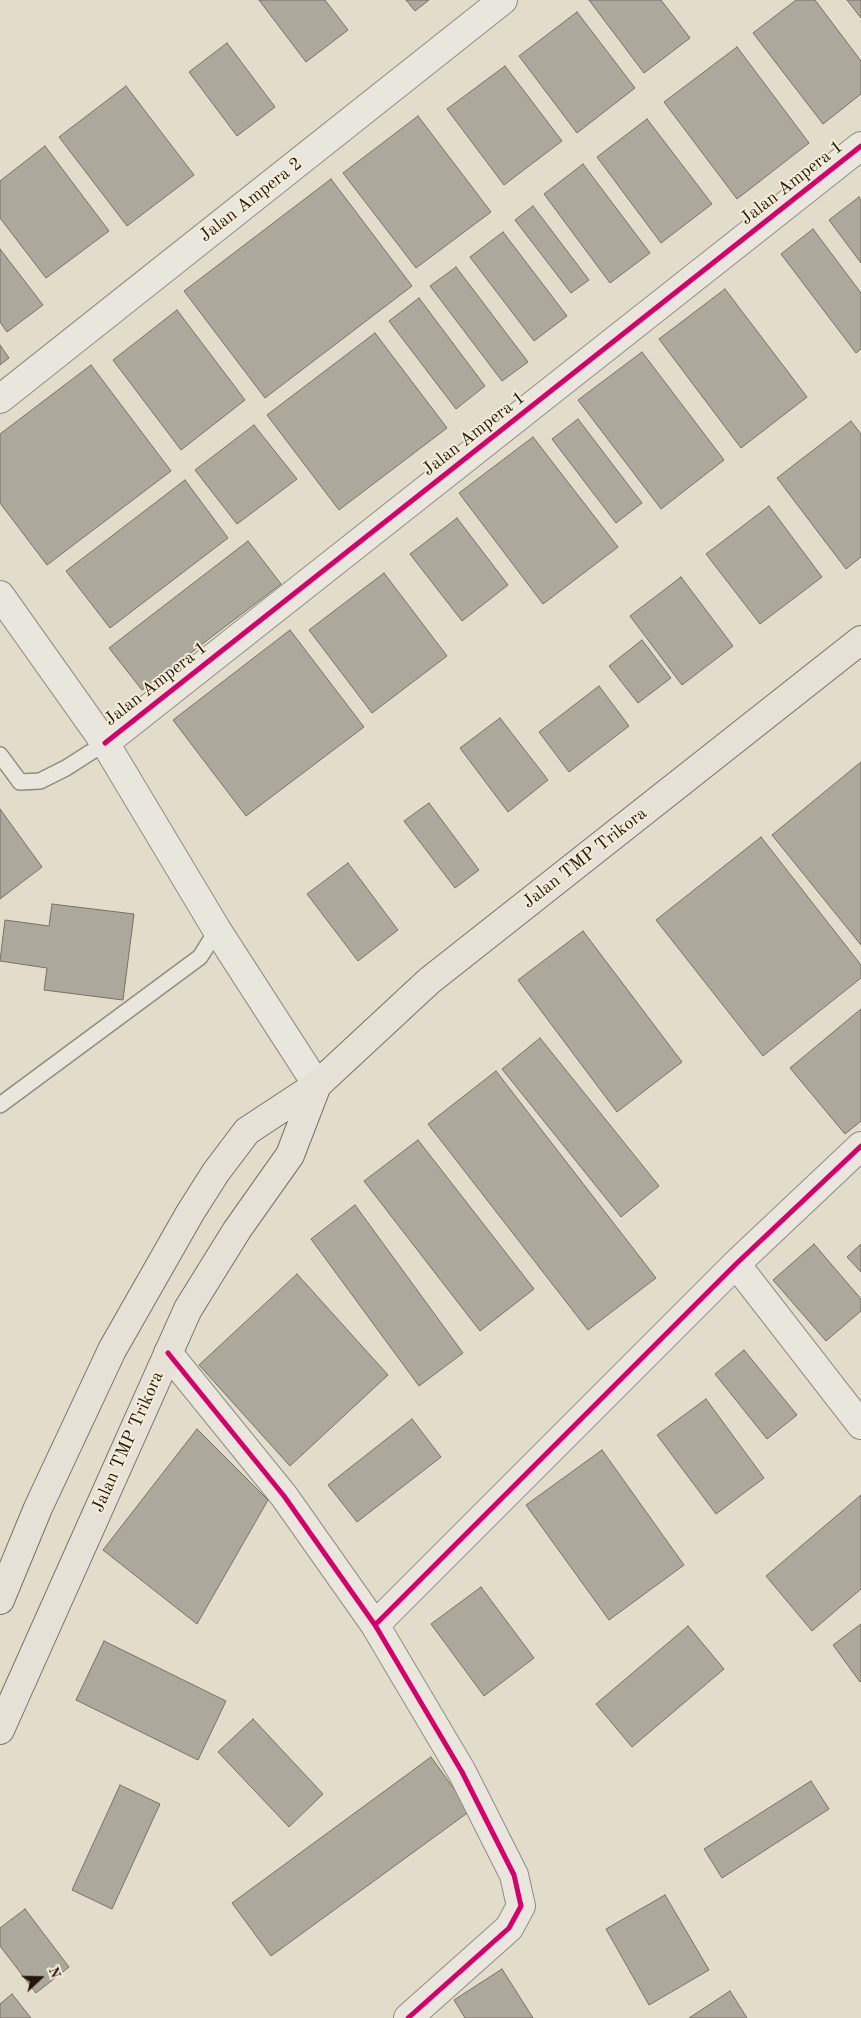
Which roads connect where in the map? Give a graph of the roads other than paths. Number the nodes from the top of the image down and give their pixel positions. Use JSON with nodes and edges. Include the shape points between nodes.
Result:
{"nodes":[{"id":1,"x":503,"y":0,"type":"edge"},
{"id":2,"x":861,"y":146,"type":"edge"},
{"id":3,"x":0,"y":399,"type":"edge"},
{"id":4,"x":0,"y":595,"type":"edge"},
{"id":5,"x":861,"y":640,"type":"edge"},
{"id":6,"x":104,"y":743,"type":"junction"},
{"id":7,"x":0,"y":755,"type":"edge"},
{"id":8,"x":218,"y":930,"type":"junction"},
{"id":9,"x":316,"y":1085,"type":"junction"},
{"id":10,"x":0,"y":1105,"type":"edge"},
{"id":11,"x":861,"y":1146,"type":"edge"},
{"id":12,"x":736,"y":1264,"type":"junction"},
{"id":13,"x":168,"y":1353,"type":"junction"},
{"id":14,"x":861,"y":1426,"type":"edge"},
{"id":15,"x":0,"y":1600,"type":"edge"},
{"id":16,"x":375,"y":1625,"type":"junction"},
{"id":17,"x":0,"y":1730,"type":"edge"},
{"id":18,"x":408,"y":2018,"type":"edge"}],
"edges":[{"from":1,"to":3,"type":"street","name":"Jalan Ampera 2"},
{"from":2,"to":6,"type":"street","name":"Jalan Ampera 1"},
{"from":4,"to":6,"type":"street"},
{"from":5,"to":9,"type":"highway","name":"Jalan TMP Trikora","via":[[429,982]]},
{"from":6,"to":7,"type":"lane","via":[[40,781],[20,782]]},
{"from":6,"to":8,"type":"street"},
{"from":8,"to":9,"type":"street"},
{"from":8,"to":10,"type":"lane","via":[[200,957]]},
{"from":9,"to":13,"type":"highway","name":"Jalan TMP Trikora","via":[[290,1155],[237,1230],[188,1309]]},
{"from":9,"to":15,"type":"highway","name":"Jalan TMP Trikora","via":[[247,1131],[190,1213],[112,1350],[38,1508]]},
{"from":11,"to":12,"type":"street"},
{"from":12,"to":14,"type":"street"},
{"from":12,"to":16,"type":"street"},
{"from":13,"to":16,"type":"street","via":[[284,1496]]},
{"from":13,"to":17,"type":"highway","name":"Jalan TMP Trikora"},
{"from":16,"to":18,"type":"street","via":[[462,1772],[514,1875],[521,1906],[509,1928]]}]}
